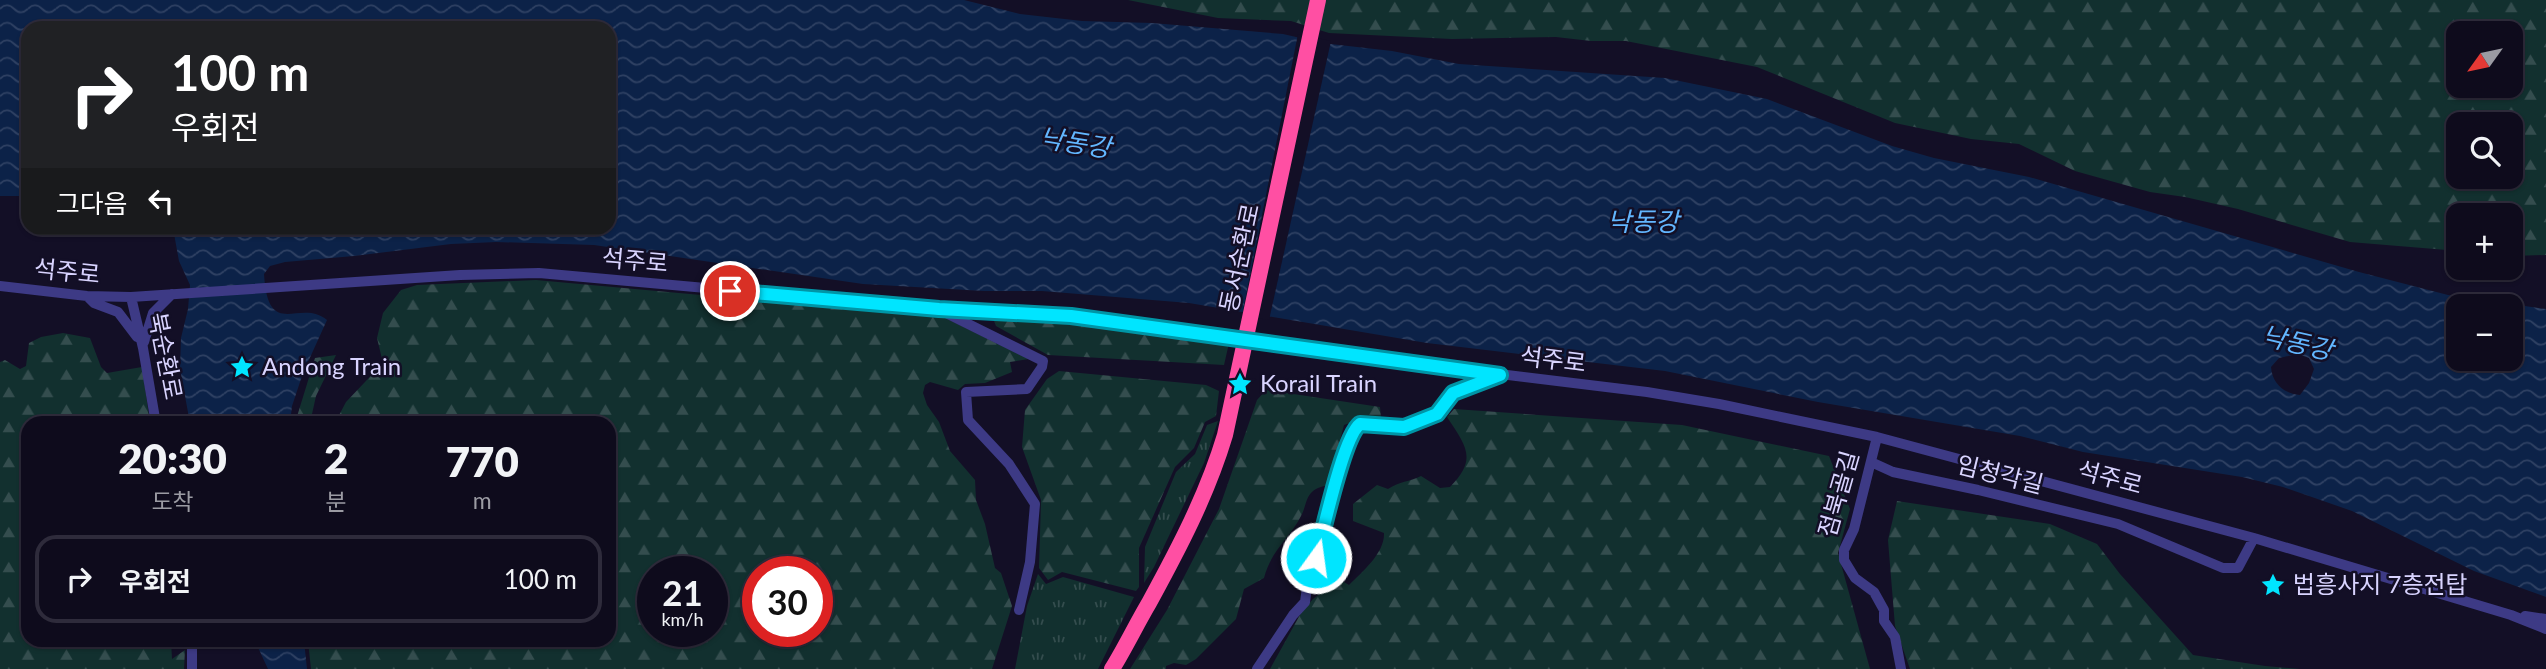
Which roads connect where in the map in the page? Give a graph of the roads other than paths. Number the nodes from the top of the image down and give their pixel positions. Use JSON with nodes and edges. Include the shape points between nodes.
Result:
{"nodes":[{"id":1,"x":1318,"y":0,"type":"edge"},
{"id":2,"x":1327,"y":0,"type":"edge"},
{"id":3,"x":0,"y":286,"type":"edge"},
{"id":4,"x":172,"y":294,"type":"junction"},
{"id":5,"x":87,"y":296,"type":"junction"},
{"id":6,"x":131,"y":297,"type":"junction"},
{"id":7,"x":939,"y":309,"type":"junction"},
{"id":8,"x":143,"y":348,"type":"junction"},
{"id":9,"x":1500,"y":375,"type":"junction"},
{"id":10,"x":155,"y":416,"type":"edge"},
{"id":11,"x":1877,"y":437,"type":"junction"},
{"id":12,"x":1229,"y":438,"type":"junction"},
{"id":13,"x":1871,"y":462,"type":"junction"},
{"id":14,"x":2253,"y":538,"type":"junction"},
{"id":15,"x":1019,"y":610,"type":"dead end"},
{"id":16,"x":2511,"y":615,"type":"junction"},
{"id":17,"x":2546,"y":619,"type":"edge"},
{"id":18,"x":2546,"y":629,"type":"edge"},
{"id":19,"x":192,"y":647,"type":"edge"},
{"id":20,"x":192,"y":669,"type":"edge"},
{"id":21,"x":1111,"y":669,"type":"edge"},
{"id":22,"x":1125,"y":669,"type":"edge"},
{"id":23,"x":1257,"y":669,"type":"edge"},
{"id":24,"x":1901,"y":669,"type":"edge"}],
"edges":[{"from":1,"to":12,"type":"highway","name":"동서순환로"},
{"from":2,"to":12,"type":"highway","name":"동서순환로"},
{"from":3,"to":5,"type":"street","name":"석주로"},
{"from":4,"to":6,"type":"street","name":"석주로"},
{"from":4,"to":7,"type":"street","name":"석주로","via":[[539,273]]},
{"from":4,"to":8,"type":"street","via":[[151,318]]},
{"from":5,"to":6,"type":"street","name":"석주로"},
{"from":5,"to":8,"type":"street","via":[[125,318]]},
{"from":6,"to":8,"type":"street","name":"북순환로"},
{"from":7,"to":9,"type":"street","name":"석주로","via":[[1071,316]]},
{"from":7,"to":15,"type":"street","via":[[1043,361],[1027,389],[966,392],[968,420],[1009,464],[1035,504],[1030,562]]},
{"from":8,"to":10,"type":"street","name":"북순환로"},
{"from":9,"to":11,"type":"street","name":"석주로","via":[[1647,392]]},
{"from":9,"to":23,"type":"street","via":[[1453,393],[1437,414],[1404,427],[1360,424],[1354,429],[1305,602]]},
{"from":11,"to":13,"type":"street","name":"점북골길"},
{"from":11,"to":14,"type":"street","name":"석주로"},
{"from":12,"to":21,"type":"highway","name":"동서순환로","via":[[1186,534]]},
{"from":12,"to":22,"type":"highway","name":"동서순환로","via":[[1217,487],[1191,546]]},
{"from":13,"to":14,"type":"street","name":"임청각길","via":[[1893,472],[2118,524],[2222,568],[2238,568]]},
{"from":13,"to":24,"type":"street","name":"점북골길","via":[[1843,560],[1855,578],[1874,592],[1884,610]]},
{"from":14,"to":16,"type":"street","name":"석주로"},
{"from":16,"to":17,"type":"street"},
{"from":16,"to":18,"type":"street","name":"석주로"},
{"from":19,"to":20,"type":"street"}]}
